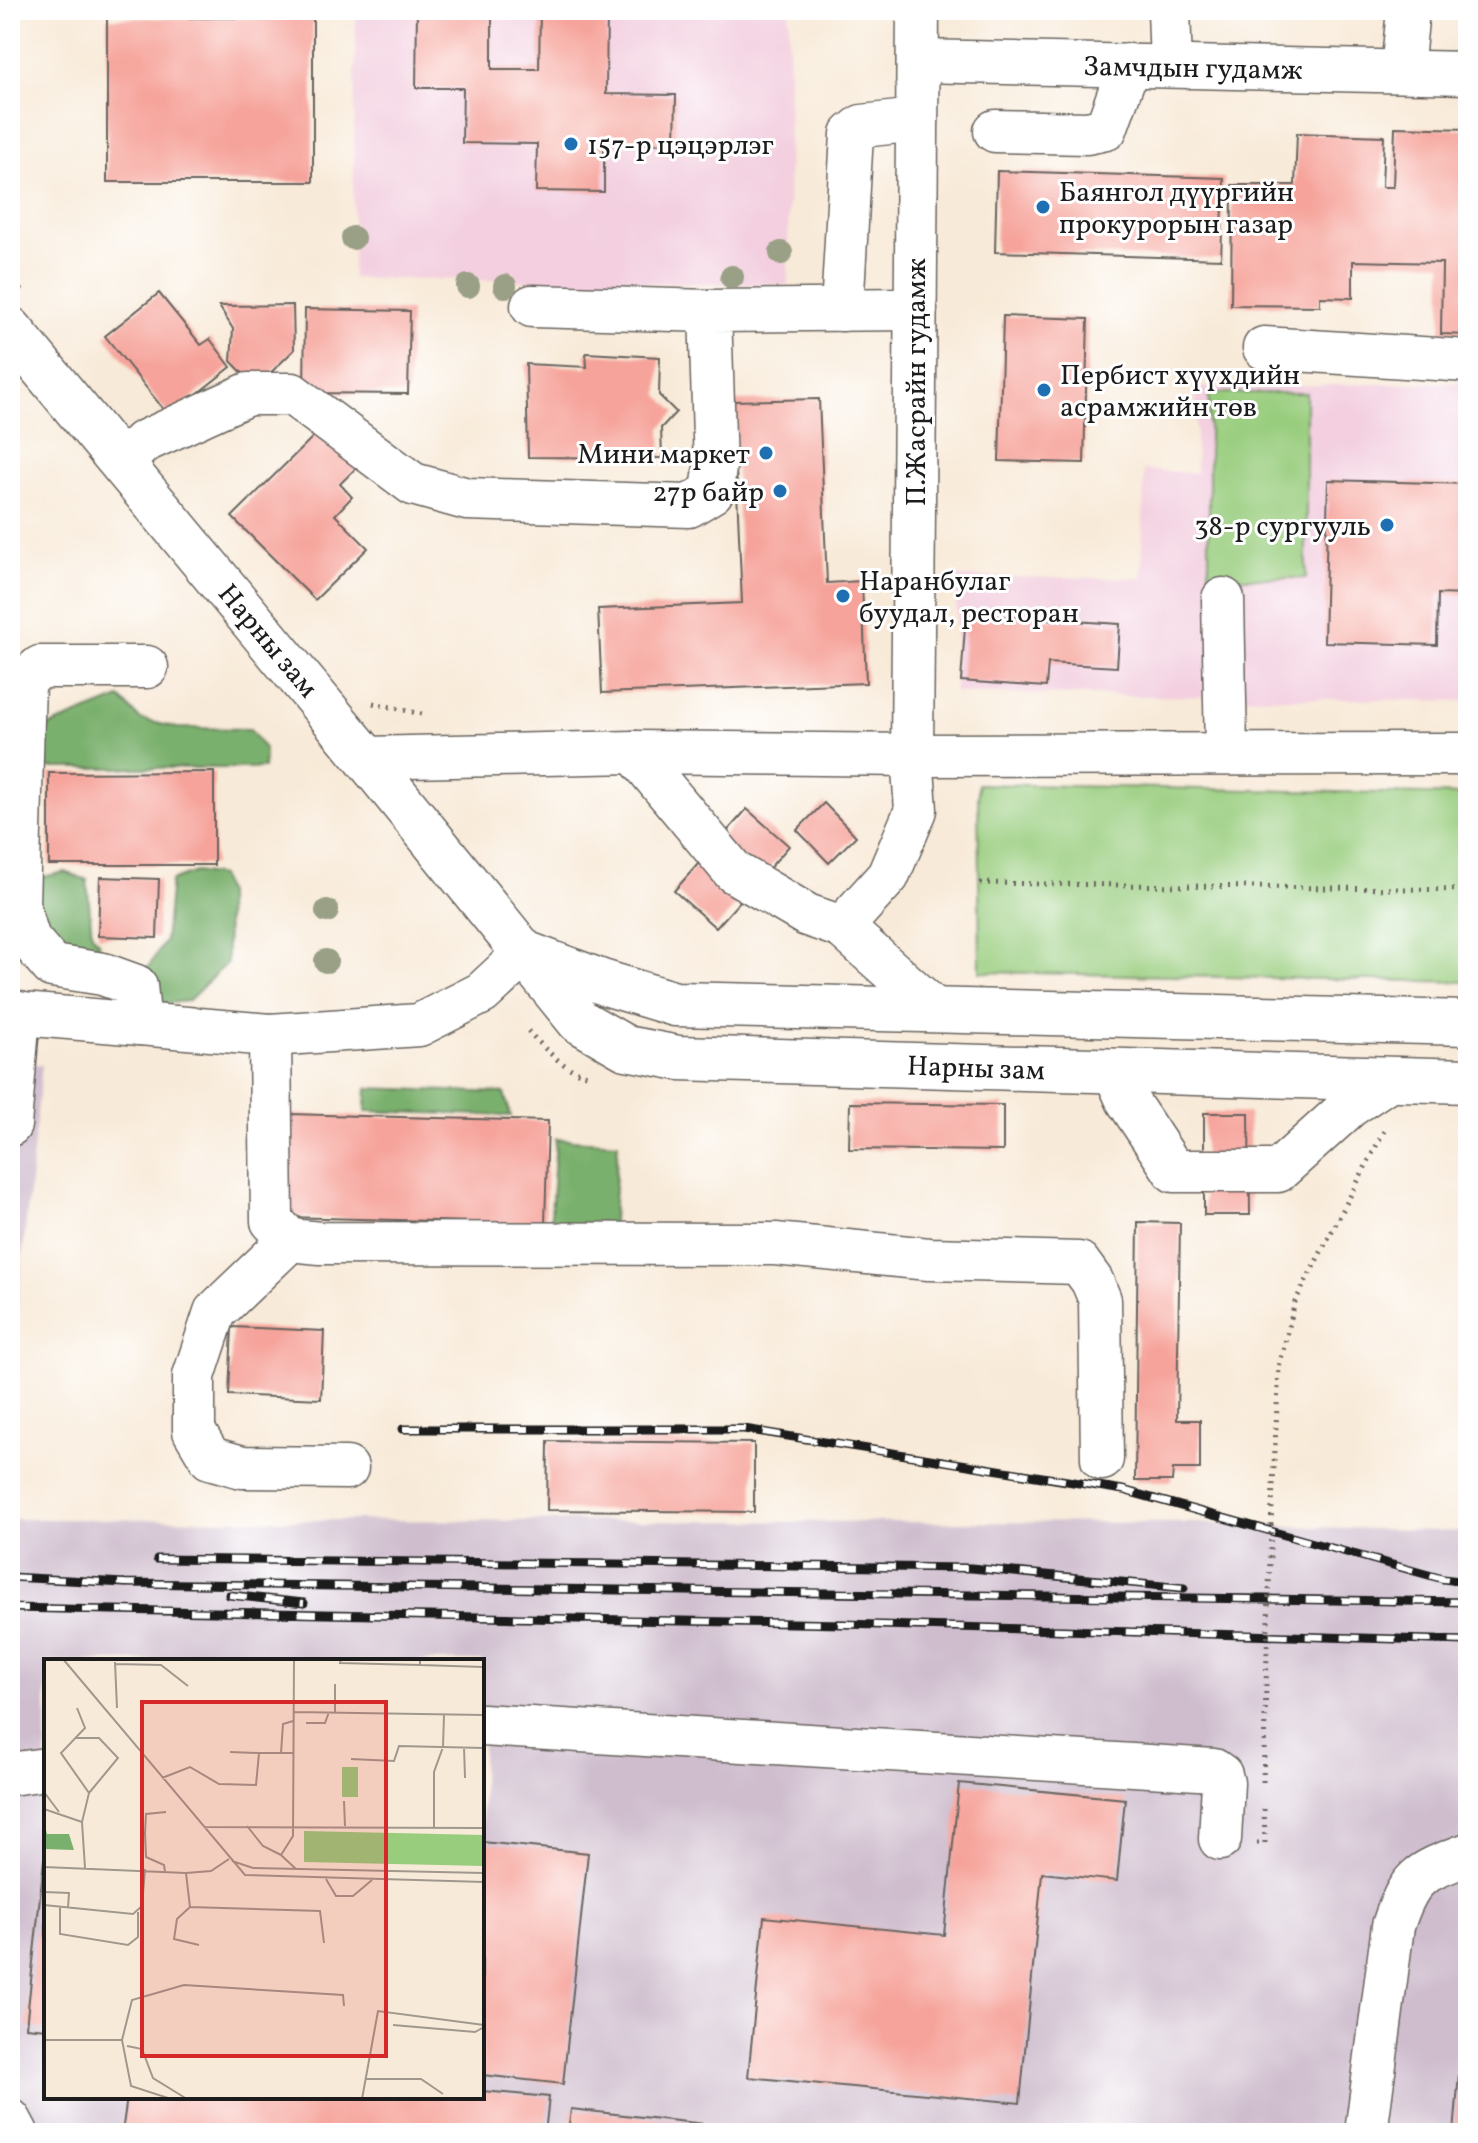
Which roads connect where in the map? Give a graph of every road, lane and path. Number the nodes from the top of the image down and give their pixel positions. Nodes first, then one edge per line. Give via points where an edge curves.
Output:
1 (918, 10) edge
2 (1169, 10) edge
3 (1408, 10) edge
4 (918, 61) junction
5 (1129, 65) junction
6 (1171, 66) junction
7 (1402, 71) junction
8 (1468, 73) edge
9 (917, 120) junction
10 (995, 131) dead end
11 (10, 277) edge
12 (532, 306) dead end
13 (916, 309) junction
14 (842, 310) junction
15 (710, 311) junction
16 (20, 315) edge
17 (1264, 348) dead end
18 (1468, 361) edge
19 (122, 463) junction
20 (1223, 599) dead end
21 (147, 667) dead end
22 (367, 702) dead end
23 (440, 715) dead end
24 (634, 752) junction
25 (1226, 752) junction
26 (1468, 754) edge
27 (912, 755) junction
28 (366, 758) junction
29 (980, 883) dead end
30 (1468, 890) edge
31 (842, 927) junction
32 (525, 953) junction
33 (934, 1009) junction
34 (15, 1013) edge
35 (1468, 1023) edge
36 (140, 1024) junction
37 (270, 1035) junction
38 (1115, 1073) junction
39 (1468, 1081) edge
40 (1390, 1099) junction
41 (10, 1125) edge
42 (290, 1240) junction
43 (1102, 1459) dead end
44 (347, 1468) dead end
45 (484, 1725) edge
46 (44, 1769) edge
47 (10, 1774) edge
48 (1263, 1782) dead end
49 (1220, 1839) dead end
50 (1468, 1854) edge
51 (10, 2120) edge
52 (17, 2133) edge
53 (1366, 2133) edge

1 - 4 street, П.Жасрайн гудамж
2 - 6 street
3 - 7 street
4 - 5 street, Замчдын гудамж
4 - 9 street, П.Жасрайн гудамж
5 - 6 street, Замчдын гудамж
5 - 10 street via 1106,129
6 - 7 street, Замчдын гудамж
7 - 8 street, Замчдын гудамж
9 - 13 street, П.Жасрайн гудамж
9 - 14 street via 862,126 852,134
11 - 16 path
12 - 15 street
13 - 14 street
13 - 27 street, П.Жасрайн гудамж
14 - 15 street
15 - 19 street via 715,468 712,492 689,506 467,499 413,484 292,394 248,394 143,442
16 - 19 main road, Нарны зам
17 - 18 street
19 - 28 main road, Нарны зам
20 - 25 street
21 - 36 street via 40,667 24,681 19,795 18,905 29,939 52,966 103,974 136,986
22 - 23 path
24 - 27 street
24 - 28 street
24 - 31 street via 734,872 807,915
25 - 26 street
25 - 27 street
27 - 31 street, П.Жасрайн гудамж via 916,810 888,876
28 - 32 main road, Нарны зам
29 - 30 path
31 - 33 street
32 - 33 main road, Нарны зам via 675,1004
32 - 37 street via 482,993 419,1025
32 - 38 main road, Нарны зам via 579,1021 626,1048 679,1058
33 - 35 main road, Нарны зам
34 - 36 street
34 - 41 street
36 - 37 street
37 - 42 street via 272,1221
38 - 40 main road, Нарны зам
38 - 40 street via 1174,1171 1278,1171 1350,1106
39 - 40 main road, Нарны зам
40 - 48 path, bridge via 1295,1302 1279,1367
42 - 43 street via 775,1244 929,1259 1079,1263 1100,1300
42 - 44 street via 215,1312 194,1376 194,1431 210,1458 242,1467
45 - 49 street via 1214,1770 1223,1783
46 - 47 street
50 - 53 street via 1425,1871 1403,1895 1393,1926
51 - 52 street

